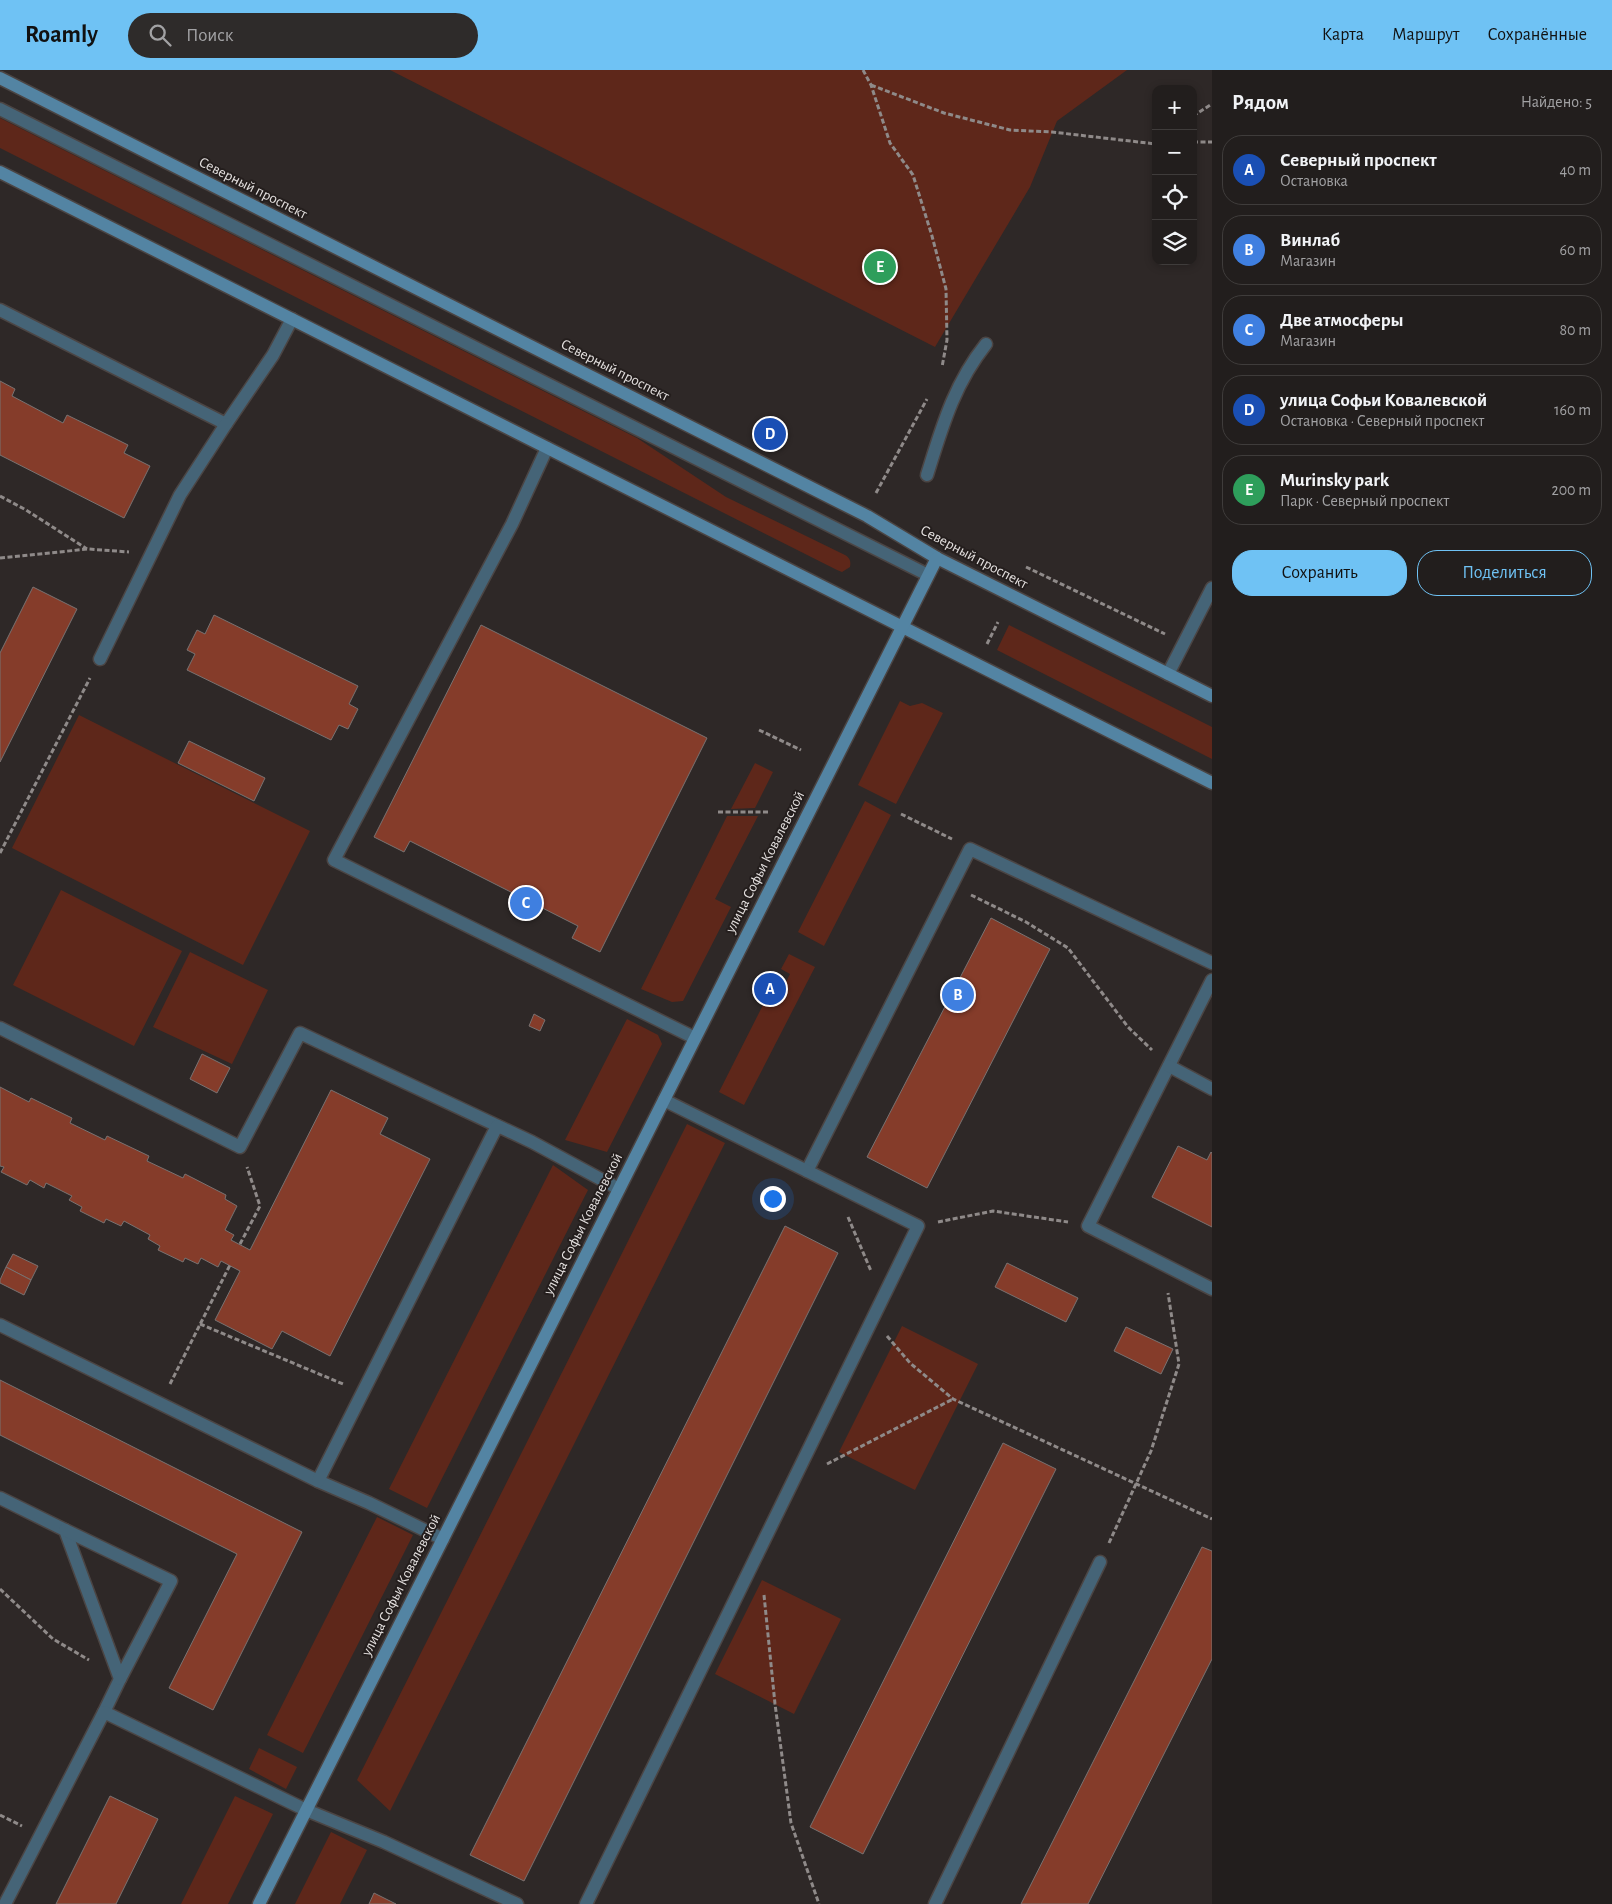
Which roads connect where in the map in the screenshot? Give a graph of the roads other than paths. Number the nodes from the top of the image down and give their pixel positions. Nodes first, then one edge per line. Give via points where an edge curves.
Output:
1 (0, 78) edge
2 (0, 109) edge
3 (0, 172) edge
4 (0, 310) edge
5 (292, 320) junction
6 (986, 344) dead end
7 (226, 424) junction
8 (547, 448) junction
9 (927, 475) dead end
10 (936, 558) junction
11 (928, 575) junction
12 (1212, 588) edge
13 (902, 627) junction
14 (100, 658) road end
15 (1168, 674) junction
16 (1212, 696) edge
17 (1212, 783) edge
18 (1212, 963) edge
19 (1212, 980) edge
20 (0, 1028) edge
21 (695, 1038) junction
22 (1168, 1066) junction
23 (1212, 1089) edge
24 (664, 1100) junction
25 (497, 1126) junction
26 (807, 1170) junction
27 (619, 1189) junction
28 (1212, 1289) edge
29 (0, 1325) edge
30 (318, 1482) junction
31 (0, 1498) edge
32 (65, 1530) junction
33 (443, 1539) junction
34 (1100, 1562) road end
35 (120, 1679) junction
36 (104, 1712) junction
37 (306, 1810) junction
38 (500, 1901) edge
39 (5, 1904) edge
40 (259, 1904) edge
41 (516, 1904) edge
42 (586, 1904) edge
43 (935, 1904) edge

1 - 10 main road, Северный проспект via 867,516
2 - 11 street
3 - 5 main road
4 - 7 street
5 - 7 street via 273,355
5 - 8 main road
6 - 9 street via 970,364 949,406
7 - 14 street via 180,495
8 - 13 main road
8 - 21 street via 512,524 334,860
10 - 11 main road, улица Софьи Ковалевской
10 - 15 main road, Северный проспект
11 - 13 main road, улица Софьи Ковалевской
12 - 15 street
13 - 17 main road
13 - 21 main road, улица Софьи Ковалевской
15 - 16 main road, Северный проспект
18 - 26 street via 970,849
19 - 22 street
20 - 25 street via 240,1147 300,1033
21 - 24 main road, улица Софьи Ковалевской
22 - 23 street
22 - 28 street via 1088,1226
24 - 26 street
24 - 27 main road, улица Софьи Ковалевской
25 - 27 street
25 - 30 street
26 - 42 street via 918,1226
27 - 33 main road, улица Софьи Ковалевской
29 - 30 street
30 - 33 street
31 - 32 street
32 - 35 street
32 - 35 street via 170,1582
33 - 37 main road, улица Софьи Ковалевской
34 - 43 street
35 - 36 street
36 - 37 street
36 - 39 street
37 - 38 street via 384,1842
37 - 40 main road, улица Софьи Ковалевской
38 - 41 street

